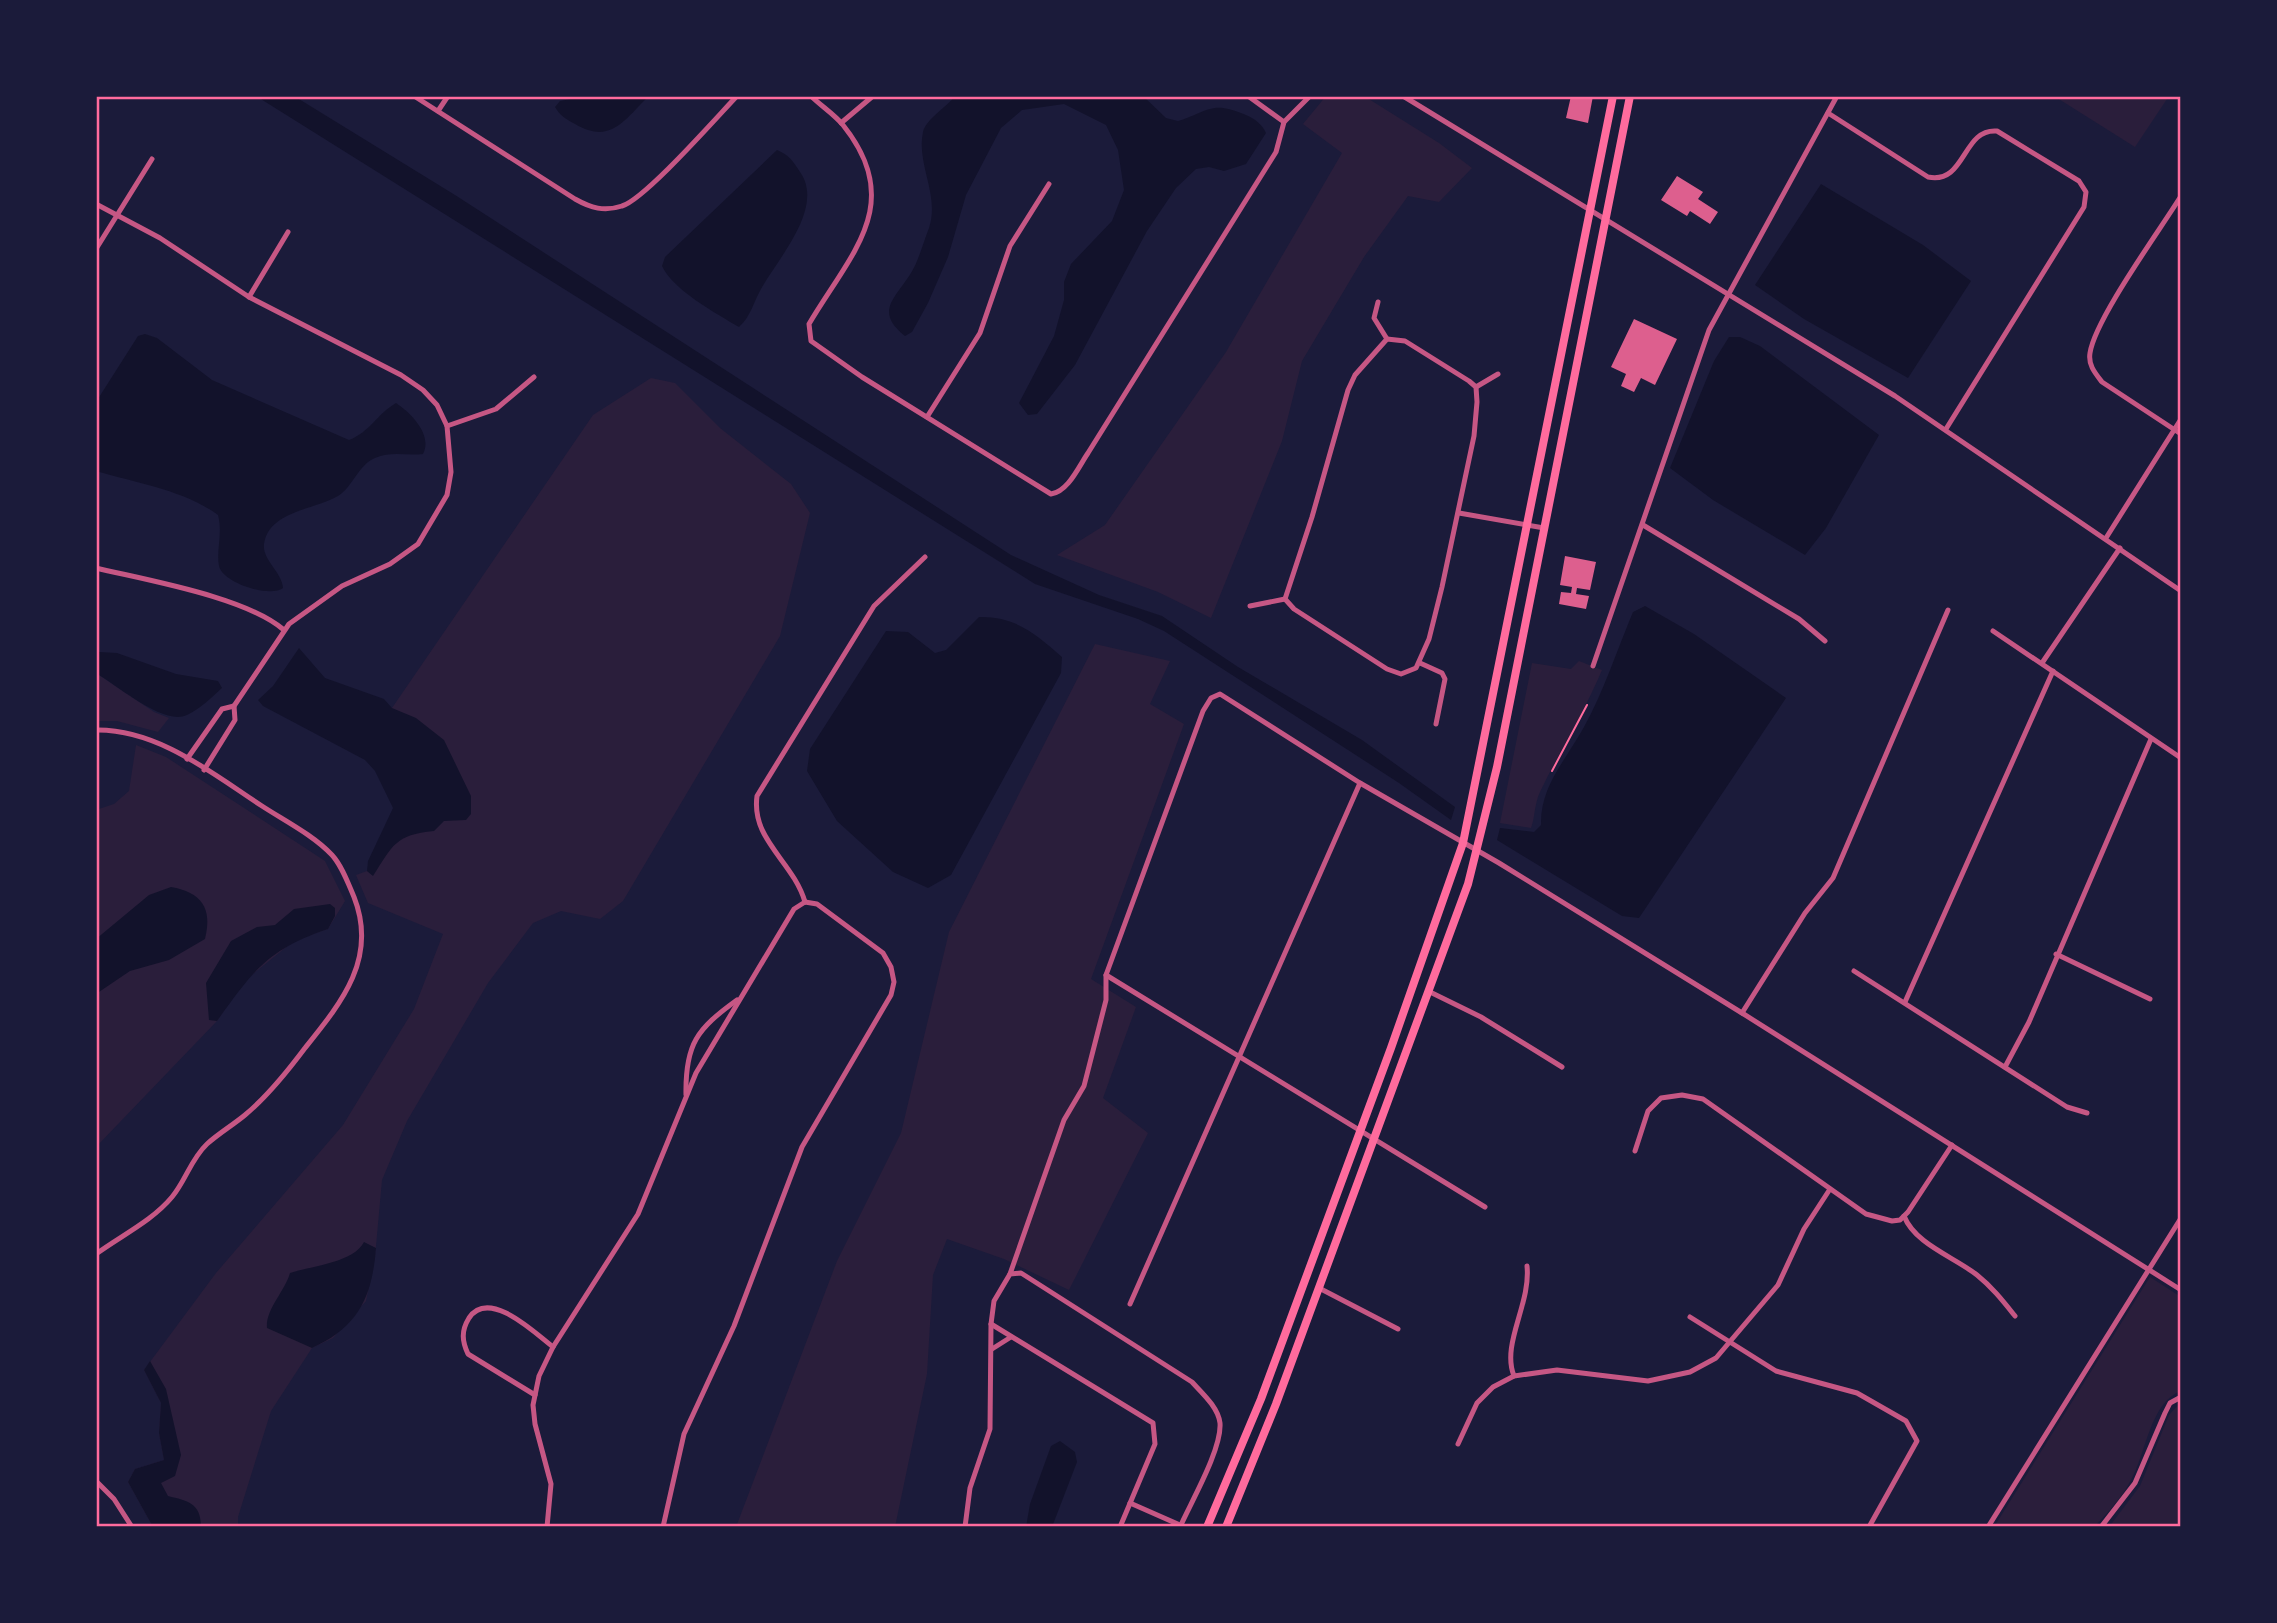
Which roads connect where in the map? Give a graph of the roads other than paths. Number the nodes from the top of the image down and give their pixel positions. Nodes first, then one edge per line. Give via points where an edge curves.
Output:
1 (414, 96) edge
2 (448, 96) edge
3 (737, 96) edge
4 (811, 96) edge
5 (873, 96) edge
6 (1248, 96) edge
7 (1310, 96) edge
8 (1403, 96) edge
9 (1613, 96) edge
10 (1630, 96) edge
11 (1837, 96) edge
12 (438, 111) junction
13 (1828, 113) junction
14 (1284, 122) junction
15 (841, 123) junction
16 (152, 159) dead end
17 (1049, 184) dead end
18 (2181, 197) edge
19 (96, 204) edge
20 (1590, 212) junction
21 (117, 216) junction
22 (1606, 221) junction
23 (288, 232) dead end
24 (96, 249) edge
25 (1726, 294) junction
26 (249, 297) junction
27 (1378, 302) dead end
28 (1387, 339) junction
29 (1498, 374) dead end
30 (534, 377) dead end
31 (1476, 387) junction
32 (927, 417) junction
33 (2181, 419) edge
34 (447, 426) junction
35 (1946, 429) junction
36 (2174, 430) junction
37 (2181, 434) edge
38 (1459, 513) junction
39 (1528, 525) junction
40 (1643, 525) junction
41 (1544, 528) junction
42 (2106, 538) junction
43 (2120, 548) junction
44 (925, 557) dead end
45 (96, 568) edge
46 (2181, 591) edge
47 (1285, 599) junction
48 (1250, 606) dead end
49 (1948, 610) dead end
50 (284, 630) junction
51 (1993, 631) dead end
52 (1825, 641) dead end
53 (1420, 663) junction
54 (2042, 663) junction
55 (1593, 666) dead end
56 (2053, 671) junction
57 (234, 706) junction
58 (1436, 724) dead end
59 (96, 730) edge
60 (2151, 739) junction
61 (2181, 758) edge
62 (187, 760) junction
63 (204, 770) junction
64 (1360, 783) junction
65 (1463, 843) junction
66 (1477, 851) junction
67 (805, 902) junction
68 (2056, 954) junction
69 (1854, 971) dead end
70 (1105, 975) junction
71 (1430, 992) junction
72 (740, 998) junction
73 (2150, 999) dead end
74 (1905, 1002) junction
75 (1742, 1013) junction
76 (1239, 1056) junction
77 (1562, 1067) dead end
78 (2005, 1067) junction
79 (686, 1098) junction
80 (2087, 1113) dead end
81 (1360, 1130) junction
82 (1375, 1139) junction
83 (1952, 1145) junction
84 (1635, 1151) dead end
85 (1830, 1189) junction
86 (1485, 1206) dead end
87 (1904, 1216) junction
88 (2181, 1218) edge
89 (96, 1254) edge
90 (1527, 1266) dead end
91 (2148, 1270) junction
92 (1010, 1273) junction
93 (1320, 1288) junction
94 (2181, 1290) edge
95 (1130, 1304) dead end
96 (2015, 1315) dead end
97 (1690, 1317) dead end
98 (991, 1324) junction
99 (1398, 1329) dead end
100 (1011, 1337) junction
101 (1731, 1341) junction
102 (553, 1347) junction
103 (992, 1349) junction
104 (1514, 1376) junction
105 (535, 1395) junction
106 (2181, 1397) edge
107 (1458, 1444) dead end
108 (96, 1481) edge
109 (1130, 1503) junction
110 (1180, 1526) edge
111 (132, 1527) edge
112 (547, 1527) edge
113 (663, 1527) edge
114 (965, 1527) edge
115 (1120, 1527) edge
116 (1206, 1527) edge
117 (1226, 1527) edge
118 (1869, 1527) edge
119 (1988, 1527) edge
120 (2101, 1527) edge

1 - 12 street
2 - 12 street
3 - 12 street via 635,200 604,210 575,199
4 - 15 street
5 - 15 street
6 - 14 street
7 - 14 street
8 - 20 street
9 - 20 main road
10 - 22 main road
11 - 13 street
13 - 25 street
13 - 35 street via 1936,178 1955,169 1982,132 1997,131 2079,181 2086,192 2084,207
14 - 32 street via 1276,152 1259,180 1088,453 1058,493 1040,490
15 - 32 street via 862,153 874,197 865,229 808,332 815,347
16 - 21 street
17 - 32 street via 1010,246 980,332
18 - 36 street via 2105,318 2089,354 2093,371 2102,382
19 - 21 street
20 - 22 street
20 - 39 main road
21 - 24 street
21 - 26 street via 160,238
22 - 25 street
22 - 41 main road
23 - 26 street
25 - 35 street
25 - 40 street via 1696,361
26 - 34 street via 401,375 424,390
27 - 28 street via 1374,318
28 - 31 street via 1405,341
28 - 47 street via 1355,375 1348,390
29 - 31 street
30 - 34 street via 496,409
31 - 38 street via 1474,436
33 - 36 street
34 - 50 street via 451,472 447,495 418,544 390,564 331,593
35 - 42 street
36 - 37 street
36 - 42 street
38 - 39 street
38 - 53 street via 1430,639
39 - 41 street
39 - 65 main road
40 - 52 street via 1799,619
40 - 55 street
41 - 66 main road
42 - 43 street
43 - 46 street
43 - 54 street
44 - 67 street via 874,606 757,796 755,814 761,830 800,885
45 - 50 street via 218,599
47 - 48 street
47 - 53 street via 1387,669 1401,674
49 - 75 street via 1833,878 1805,913
50 - 57 street
51 - 54 street
53 - 58 street via 1445,679
54 - 56 street
56 - 60 street
56 - 74 street
57 - 62 street via 222,709
57 - 63 street via 235,720
59 - 62 street via 141,737
60 - 61 street
60 - 68 street
62 - 63 street
63 - 89 street via 332,855 352,893 361,923 362,949 355,978 279,1082 200,1151 173,1196 149,1219
64 - 65 street
64 - 70 street via 1220,694 1213,697 1195,731
64 - 76 street
65 - 66 street
65 - 81 main road
66 - 71 main road
66 - 75 street
67 - 72 street via 794,909
67 - 113 street via 817,904 883,953 894,982 891,995 802,1147 734,1326 684,1434
68 - 73 street
68 - 78 street
69 - 74 street
70 - 76 street
70 - 92 street via 1106,1000 1084,1086 1064,1120
71 - 77 street
71 - 82 main road
72 - 79 street
72 - 79 street via 709,1021 693,1041
74 - 78 street
75 - 83 street
76 - 81 street
76 - 95 street
78 - 80 street via 2067,1107
79 - 102 street via 638,1214
81 - 82 street
81 - 116 main road via 1261,1399
82 - 86 street
82 - 93 main road
83 - 87 street
83 - 91 street
84 - 85 street via 1648,1111 1661,1098 1694,1096
85 - 87 street via 1866,1214 1892,1221
85 - 101 street via 1804,1229 1778,1285
87 - 96 street via 1919,1236 1995,1291
88 - 91 street
90 - 104 street via 1527,1295 1510,1354
91 - 94 street
91 - 119 street
92 - 98 street via 995,1301
92 - 110 street via 1021,1273 1192,1382 1212,1404 1220,1421 1219,1438
93 - 99 street
93 - 117 main road
97 - 101 street
98 - 100 street
98 - 103 street
100 - 103 street
100 - 109 street via 1153,1423 1155,1444
101 - 104 street via 1716,1359 1673,1378 1648,1381 1557,1370
101 - 118 street via 1776,1371 1857,1393 1906,1421 1917,1441
102 - 105 street
102 - 105 street via 504,1311 485,1308 472,1313 464,1326 468,1354
103 - 114 street via 990,1429 970,1488
104 - 107 street via 1484,1395
105 - 112 street via 535,1424 551,1484
106 - 120 street via 2170,1403 2135,1483
108 - 111 street
109 - 110 street
109 - 115 street

